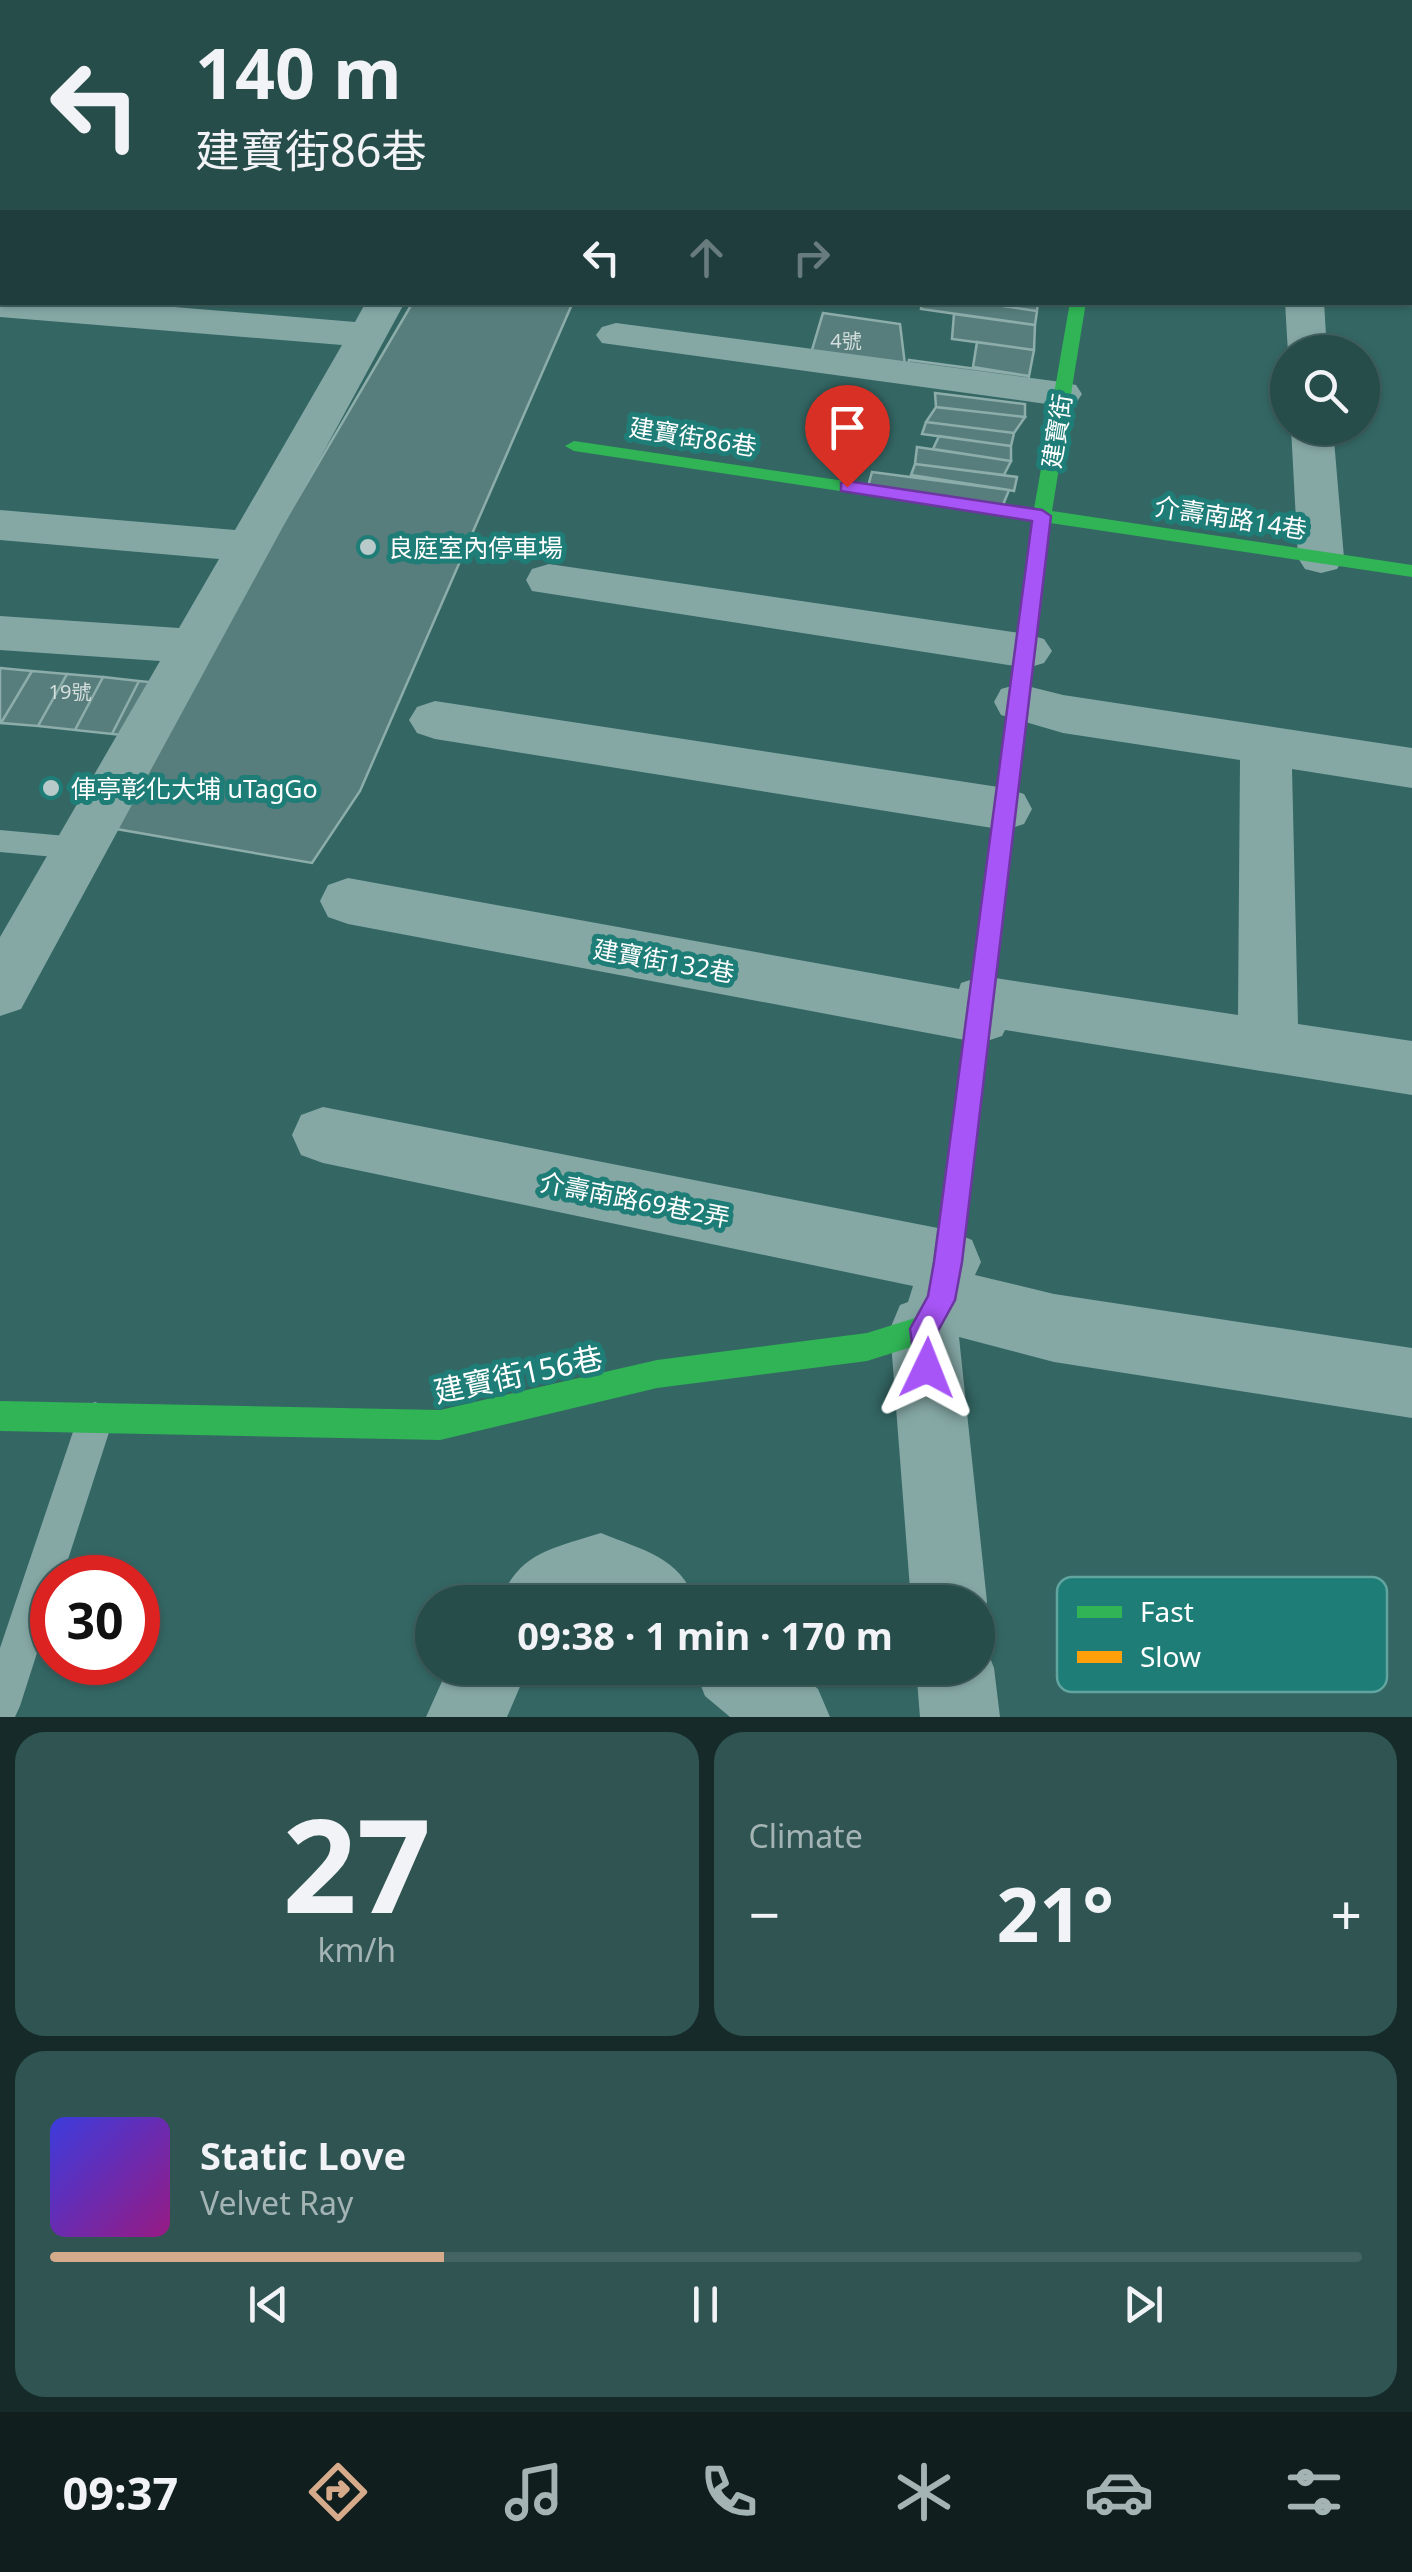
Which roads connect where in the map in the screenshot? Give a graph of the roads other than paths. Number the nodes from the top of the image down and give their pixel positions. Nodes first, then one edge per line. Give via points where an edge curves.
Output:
1 (25, 305) edge
2 (1077, 305) edge
3 (1304, 305) edge
4 (377, 319) edge
5 (616, 335) dead end
6 (1307, 335) edge
7 (1061, 394) junction
8 (1313, 445) edge
9 (574, 446) dead end
10 (1042, 516) junction
11 (0, 525) edge
12 (248, 546) junction
13 (1321, 558) junction
14 (1412, 571) edge
15 (549, 580) dead end
16 (0, 634) edge
17 (196, 646) junction
18 (1027, 651) junction
19 (1019, 702) junction
20 (434, 720) dead end
21 (1266, 746) junction
22 (1412, 768) edge
23 (1005, 810) junction
24 (0, 841) edge
25 (77, 848) junction
26 (348, 902) dead end
27 (0, 991) edge
28 (982, 1009) junction
29 (1268, 1046) junction
30 (1412, 1068) edge
31 (322, 1136) dead end
32 (938, 1297) junction
33 (1412, 1383) edge
34 (0, 1416) edge
35 (95, 1420) junction
36 (560, 1585) edge
37 (634, 1585) edge
38 (948, 1585) edge
39 (482, 1685) edge
40 (753, 1685) edge
41 (957, 1685) edge
42 (0, 1706) edge
43 (466, 1717) edge
44 (790, 1717) edge
45 (960, 1717) edge

1 - 4 street
2 - 7 street, 建寶街
3 - 6 street
4 - 12 street
5 - 7 street
7 - 10 street, 建寶街
8 - 13 street
9 - 10 street, 建寶街86巷
10 - 13 street, 介壽南路14巷
10 - 18 street, 建寶街
11 - 12 street
12 - 17 street
13 - 14 street, 介壽南路14巷
15 - 18 street
16 - 17 street
17 - 25 street
18 - 19 street, 建寶街
19 - 21 street
19 - 23 street, 建寶街
20 - 23 street
21 - 22 street
21 - 29 street
23 - 28 street, 建寶街
24 - 25 lane
25 - 27 street
26 - 28 street, 建寶街132巷
28 - 29 street, 建寶街132巷
28 - 32 street, 建寶街
29 - 30 street, 建寶街132巷
31 - 32 street, 介壽南路69巷2弄
32 - 33 street, 介壽南路69巷2弄 via 1054,1328
32 - 35 street, 建寶街156巷 via 866,1347 657,1374 440,1425
32 - 38 street
34 - 35 street, 建寶街156巷
35 - 42 lane
36 - 37 street via 601,1572
39 - 43 street
40 - 44 street
41 - 45 street

